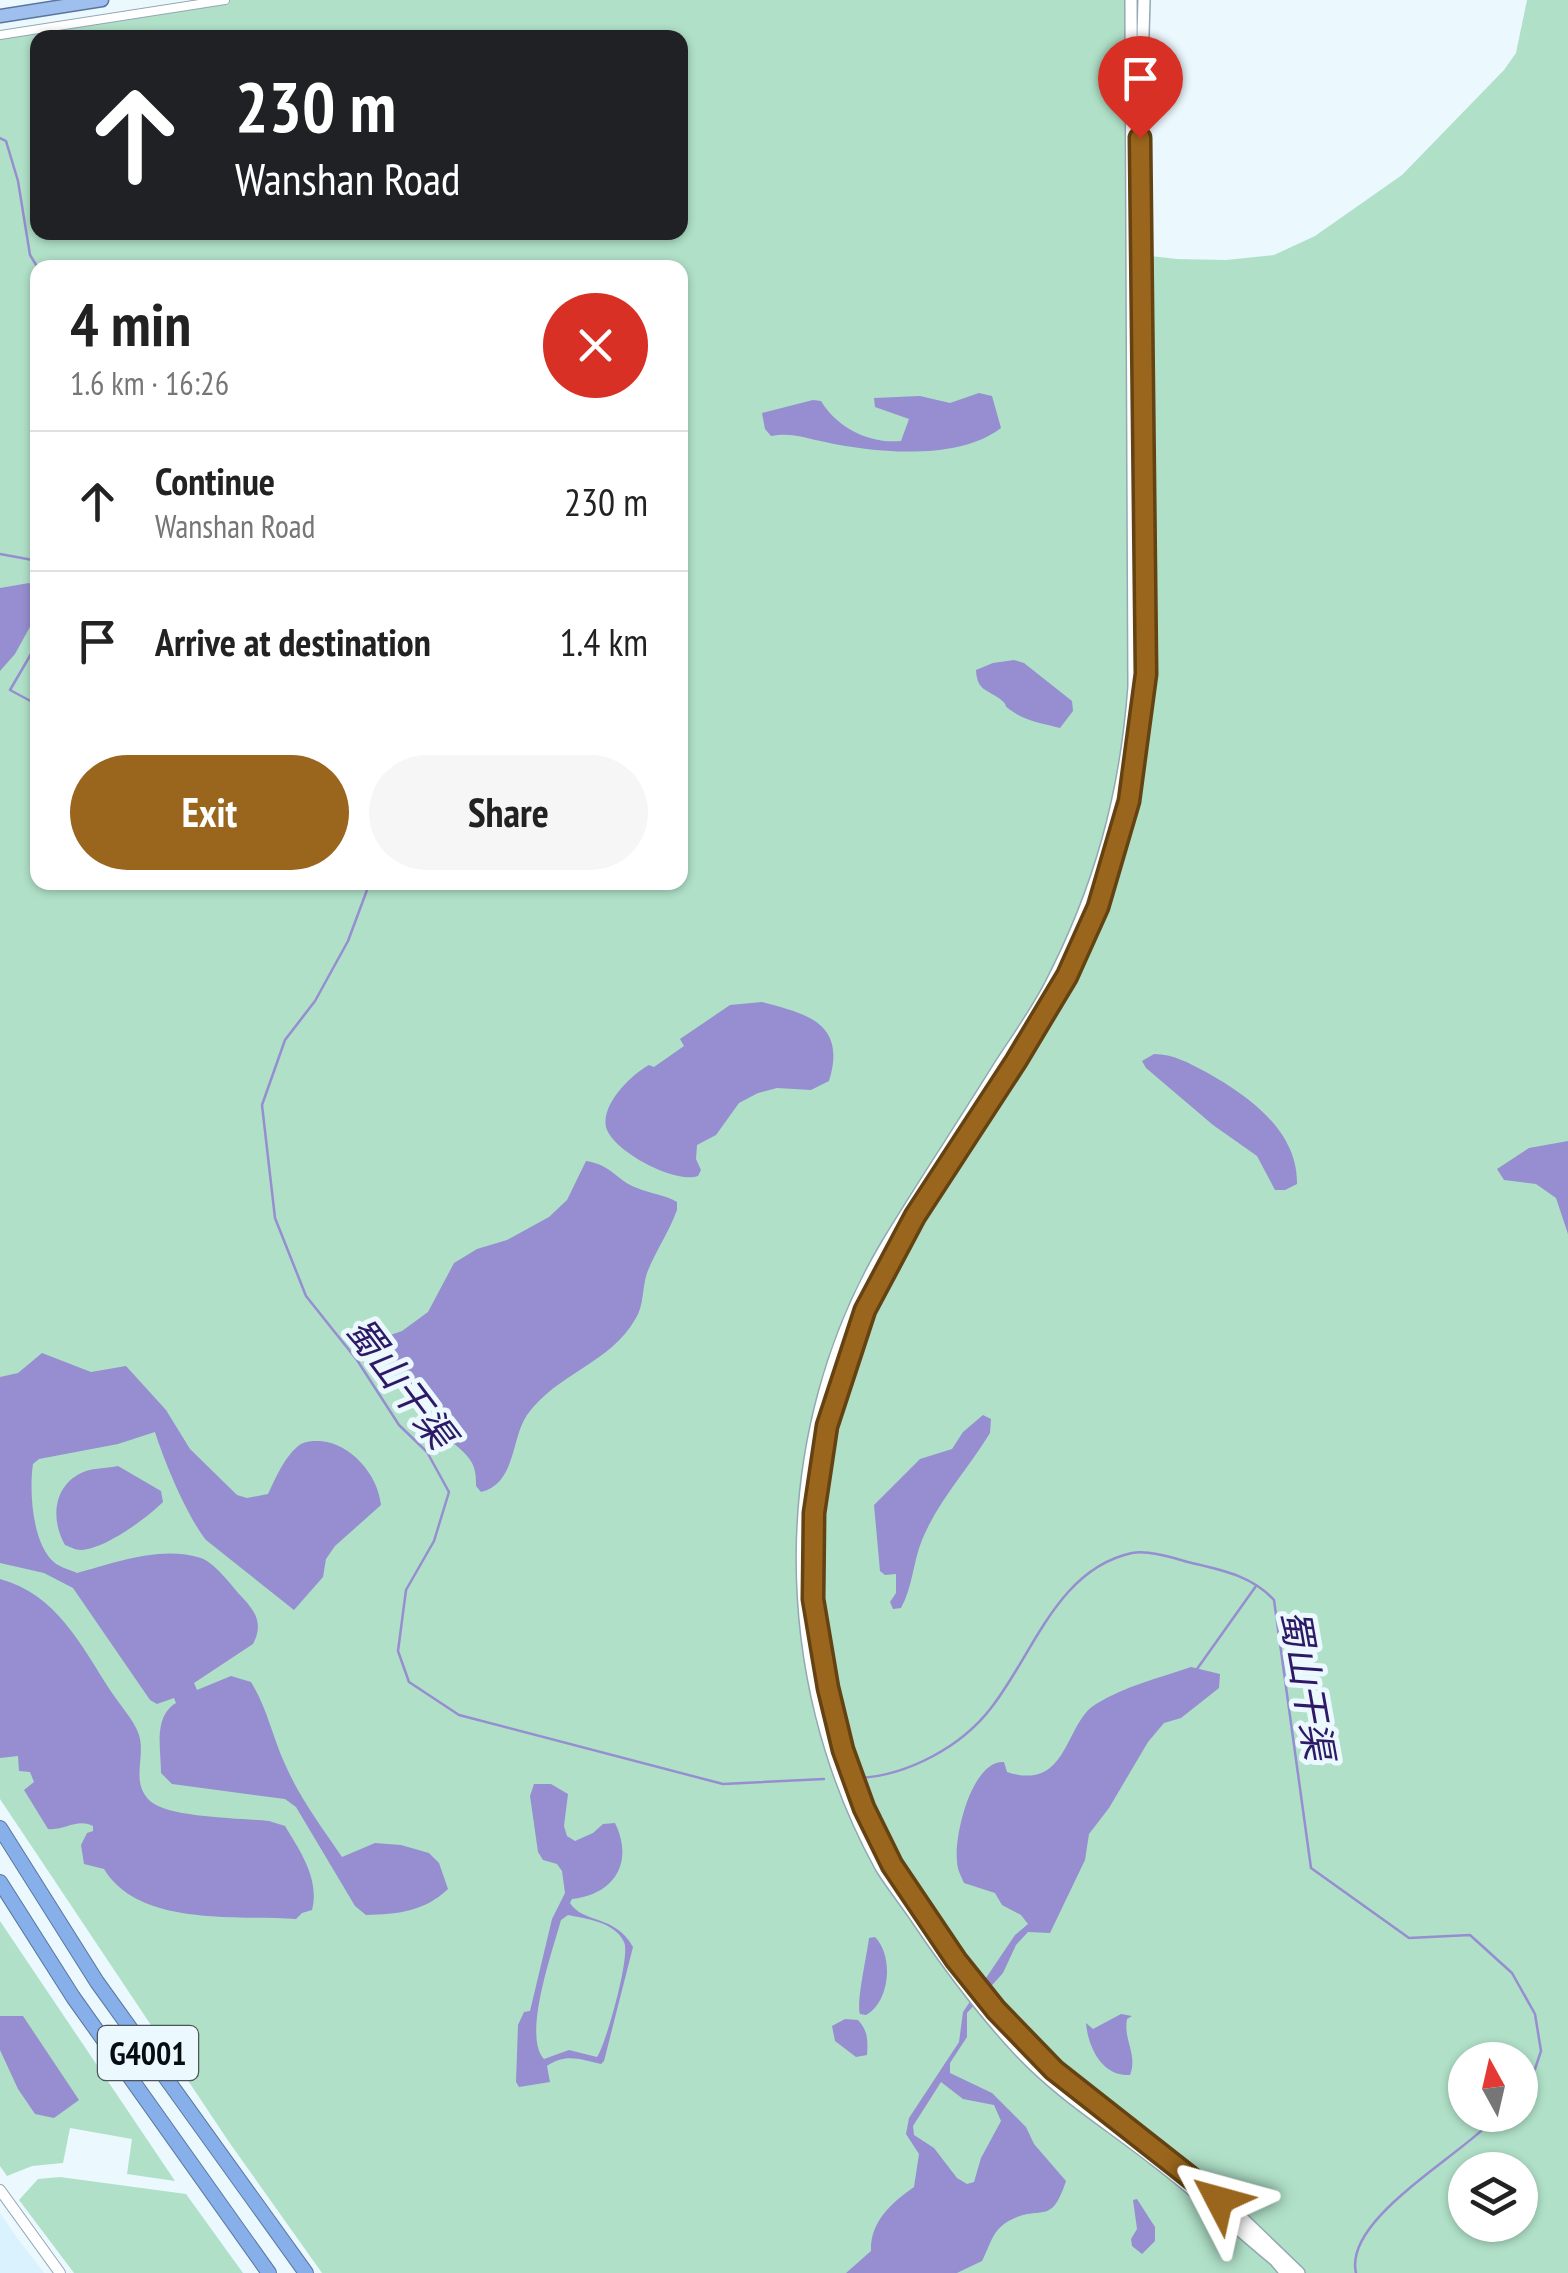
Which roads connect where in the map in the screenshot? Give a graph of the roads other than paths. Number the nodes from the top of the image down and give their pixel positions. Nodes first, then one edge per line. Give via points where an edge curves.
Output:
1 (102, 0) edge
2 (225, 0) edge
3 (1131, 0) edge
4 (1144, 0) edge
5 (0, 16) edge
6 (30, 30) edge
7 (32, 30) edge
8 (0, 35) edge
9 (0, 1828) edge
10 (0, 1882) edge
11 (968, 1984) junction
12 (992, 2012) junction
13 (0, 2190) edge
14 (60, 2273) edge
15 (269, 2273) edge
16 (306, 2273) edge
17 (1286, 2273) edge
18 (1299, 2273) edge

1 - 5 highway
2 - 7 street
3 - 11 main road via 1129,752 1097,881 1048,990 862,1290 816,1425 804,1505 801,1586 822,1719 882,1868
4 - 11 main road via 1139,172 1146,674 1129,801 1098,907 1067,976 915,1216 865,1310 827,1426 814,1513 813,1599 843,1750 892,1865
6 - 8 street
9 - 16 highway, G4001 via 97,1982
10 - 15 highway, G4001 via 73,1998
11 - 12 main road
12 - 17 main road via 1022,2053 1080,2107 1154,2159
12 - 18 main road
13 - 14 street

